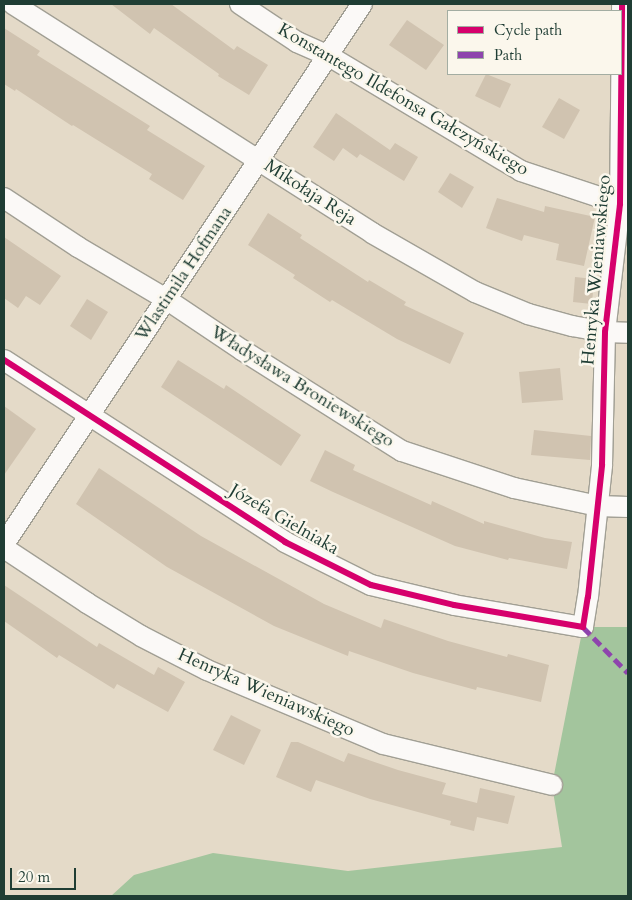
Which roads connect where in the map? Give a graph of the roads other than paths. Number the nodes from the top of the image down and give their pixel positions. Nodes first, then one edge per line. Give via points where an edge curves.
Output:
1 (13, 4) edge
2 (240, 4) edge
3 (362, 4) edge
4 (622, 4) edge
5 (329, 56) junction
6 (260, 161) junction
7 (4, 198) edge
8 (624, 204) edge
9 (166, 299) junction
10 (605, 332) junction
11 (628, 333) edge
12 (4, 360) edge
13 (91, 415) junction
14 (598, 506) junction
15 (628, 507) edge
16 (4, 544) edge
17 (4, 548) edge
18 (582, 627) joint
19 (552, 785) dead end

1 - 6 street, Mikołaja Reja
2 - 5 street, Konstantego Ildefonsa Gałczyńskiego via 297,42
3 - 5 street, Wlastimila Hofmana
4 - 8 street, Henryka Wieniawskiego
5 - 6 street, Wlastimila Hofmana
5 - 8 street, Konstantego Ildefonsa Gałczyńskiego via 521,171
6 - 9 street, Wlastimila Hofmana
6 - 10 street, Mikołaja Reja via 372,233 475,292 528,314
7 - 9 street, Władysława Broniewskiego
8 - 10 street, Henryka Wieniawskiego
9 - 13 street, Wlastimila Hofmana
9 - 14 street, Władysława Broniewskiego via 402,450 514,488
10 - 11 street, Mikołaja Reja
10 - 14 street, Henryka Wieniawskiego
12 - 13 street, Józefa Gielniaka
13 - 16 street, Wlastimila Hofmana
13 - 18 street, Józefa Gielniaka via 285,542 371,585 454,605
14 - 15 street, Władysława Broniewskiego
14 - 18 street, Henryka Wieniawskiego
17 - 19 street, Henryka Wieniawskiego via 141,636 207,670 383,744

